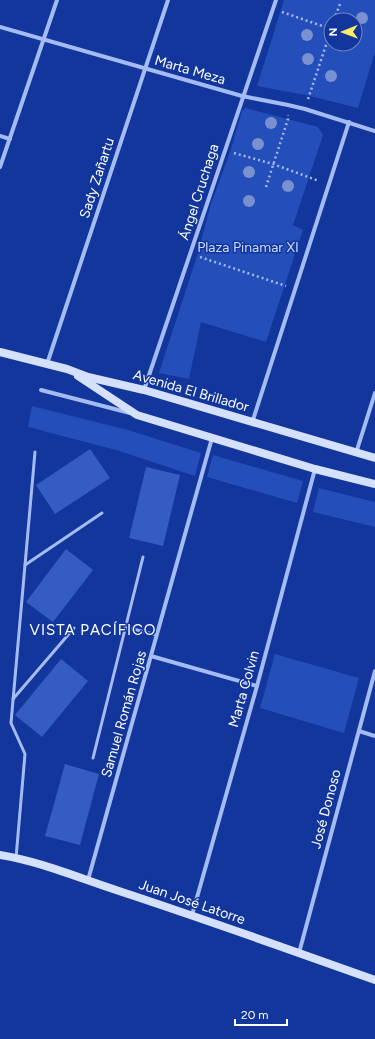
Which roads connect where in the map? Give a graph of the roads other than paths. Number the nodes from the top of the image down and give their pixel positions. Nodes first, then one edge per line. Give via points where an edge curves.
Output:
1 (57, 0) edge
2 (168, 0) edge
3 (276, 0) edge
4 (0, 27) edge
5 (43, 39) junction
6 (145, 69) junction
7 (242, 96) junction
8 (350, 122) junction
9 (375, 131) edge
10 (0, 136) edge
11 (10, 139) junction
12 (0, 167) edge
13 (0, 352) edge
14 (47, 364) junction
15 (67, 369) junction
16 (41, 390) dead end
17 (144, 390) junction
18 (375, 393) edge
19 (137, 415) junction
20 (252, 422) junction
21 (212, 438) junction
22 (35, 452) dead end
23 (356, 453) junction
24 (375, 458) edge
25 (315, 469) junction
26 (375, 484) edge
27 (102, 513) dead end
28 (143, 557) dead end
29 (25, 565) junction
30 (125, 627) junction
31 (74, 628) dead end
32 (157, 635) junction
33 (152, 656) junction
34 (375, 671) edge
35 (257, 686) junction
36 (13, 699) junction
37 (359, 731) junction
38 (375, 736) edge
39 (93, 758) dead end
40 (0, 855) edge
41 (16, 858) junction
42 (88, 881) junction
43 (192, 915) junction
44 (299, 953) junction
45 (375, 980) edge

1 - 5 street
2 - 6 street, Sady Zañartu
3 - 7 street, Ángel Cruchaga
4 - 5 street, Marta Meza
5 - 6 street, Marta Meza
5 - 11 street
6 - 7 street, Marta Meza
6 - 14 street, Sady Zañartu
7 - 8 street, Marta Meza via 288,104
7 - 17 street, Ángel Cruchaga
8 - 9 street, Marta Meza
8 - 20 street
10 - 11 street
11 - 12 street
13 - 14 street, Avenida El Brillador
14 - 15 street, Avenida El Brillador
15 - 17 street, Avenida El Brillador via 88,377
15 - 19 street
16 - 19 street
17 - 20 street, Avenida El Brillador
18 - 23 street
19 - 21 street
20 - 23 street, Avenida El Brillador
21 - 25 street
21 - 32 street, Samuel Román Rojas
22 - 29 lane
23 - 24 street, Avenida El Brillador
25 - 26 street
25 - 35 street, Marta Colvin
27 - 29 lane
28 - 30 lane
29 - 36 lane
30 - 32 lane
30 - 39 lane
31 - 36 lane
32 - 33 street, Samuel Román Rojas
33 - 35 street
33 - 42 street, Samuel Román Rojas
34 - 37 street, José Donoso
35 - 43 street, Marta Colvin
36 - 41 lane via 11,723 25,754
37 - 38 street
37 - 44 street, José Donoso
40 - 41 street, Juan José Latorre
41 - 42 street, Juan José Latorre via 65,871
42 - 43 street, Juan José Latorre
43 - 44 street, Juan José Latorre
44 - 45 street, Juan José Latorre

